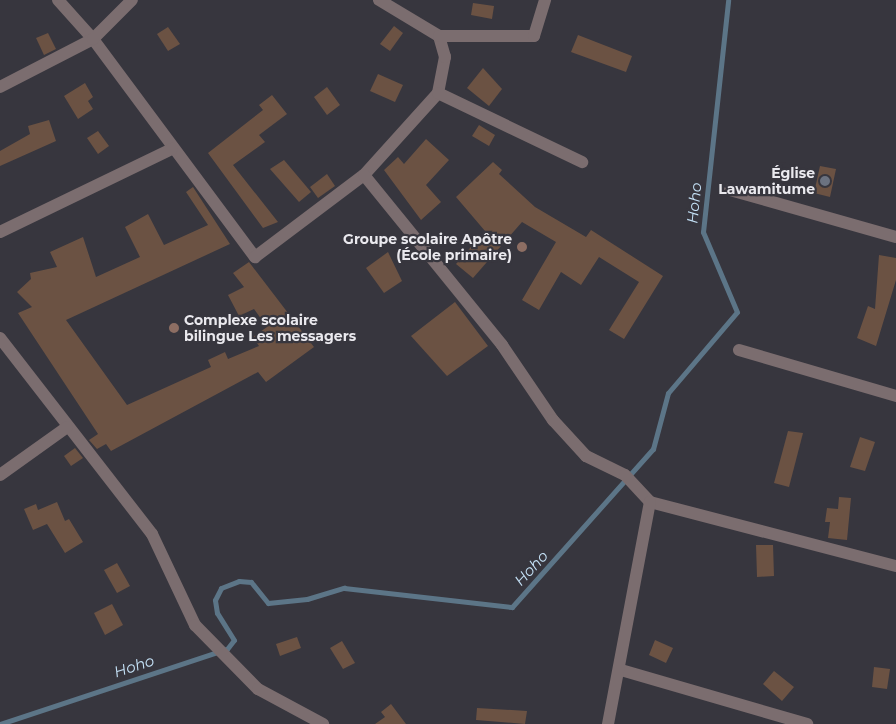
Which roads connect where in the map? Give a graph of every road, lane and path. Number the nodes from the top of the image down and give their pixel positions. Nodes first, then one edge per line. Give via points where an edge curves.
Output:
1 (58, 0) edge
2 (132, 0) edge
3 (379, 0) edge
4 (545, 0) edge
5 (439, 36) junction
6 (93, 40) junction
7 (0, 87) edge
8 (438, 93) junction
9 (172, 149) junction
10 (582, 162) dead end
11 (364, 175) junction
12 (730, 190) dead end
13 (0, 232) edge
14 (896, 236) edge
15 (0, 338) edge
16 (739, 350) dead end
17 (896, 396) edge
18 (67, 428) junction
19 (0, 475) edge
20 (650, 502) junction
21 (896, 566) edge
22 (621, 670) junction
23 (321, 723) edge
24 (608, 724) edge
25 (807, 724) edge

1 - 6 street
2 - 6 street
3 - 5 street
4 - 5 street via 534,36
5 - 8 street via 445,57
6 - 7 street
6 - 9 street
8 - 10 street
8 - 11 street
9 - 11 street via 254,257
9 - 13 street
11 - 20 street via 502,345 553,420 586,456 629,479
12 - 14 street
15 - 18 street
16 - 17 street
18 - 19 street
18 - 23 street via 152,534 195,625 258,689
20 - 21 street
20 - 22 street
22 - 24 street
22 - 25 street

